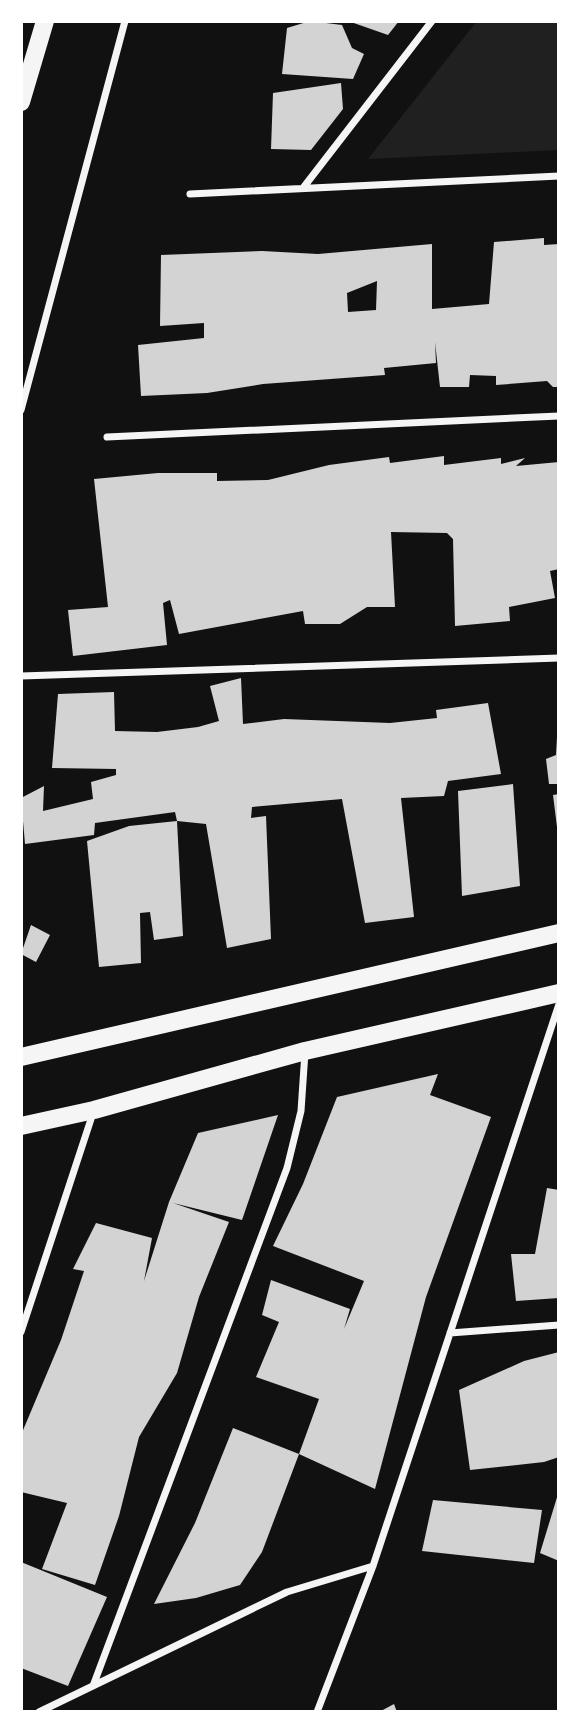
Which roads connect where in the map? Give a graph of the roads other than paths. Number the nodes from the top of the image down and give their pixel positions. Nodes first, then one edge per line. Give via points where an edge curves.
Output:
1 (45, 21) edge
2 (125, 21) edge
3 (432, 21) edge
4 (21, 102) edge
5 (559, 176) edge
6 (303, 188) junction
7 (190, 194) dead end
8 (21, 410) edge
9 (559, 416) edge
10 (107, 437) dead end
11 (559, 658) edge
12 (21, 676) edge
13 (559, 933) edge
14 (559, 993) edge
15 (559, 1004) edge
16 (305, 1051) junction
17 (21, 1057) edge
18 (94, 1110) junction
19 (21, 1126) edge
20 (559, 1325) edge
21 (21, 1332) edge
22 (450, 1333) junction
23 (373, 1566) junction
24 (93, 1686) junction
25 (39, 1712) edge
26 (317, 1712) edge

1 - 4 main road
2 - 8 street
3 - 6 street
5 - 6 street
6 - 7 street
9 - 10 street
11 - 12 street
13 - 17 main road
14 - 16 main road
15 - 22 street
16 - 18 main road
16 - 24 street via 301,1111 287,1168
18 - 19 main road
18 - 21 street
20 - 22 street
22 - 23 street
23 - 24 street via 287,1592
23 - 26 street
24 - 25 street

